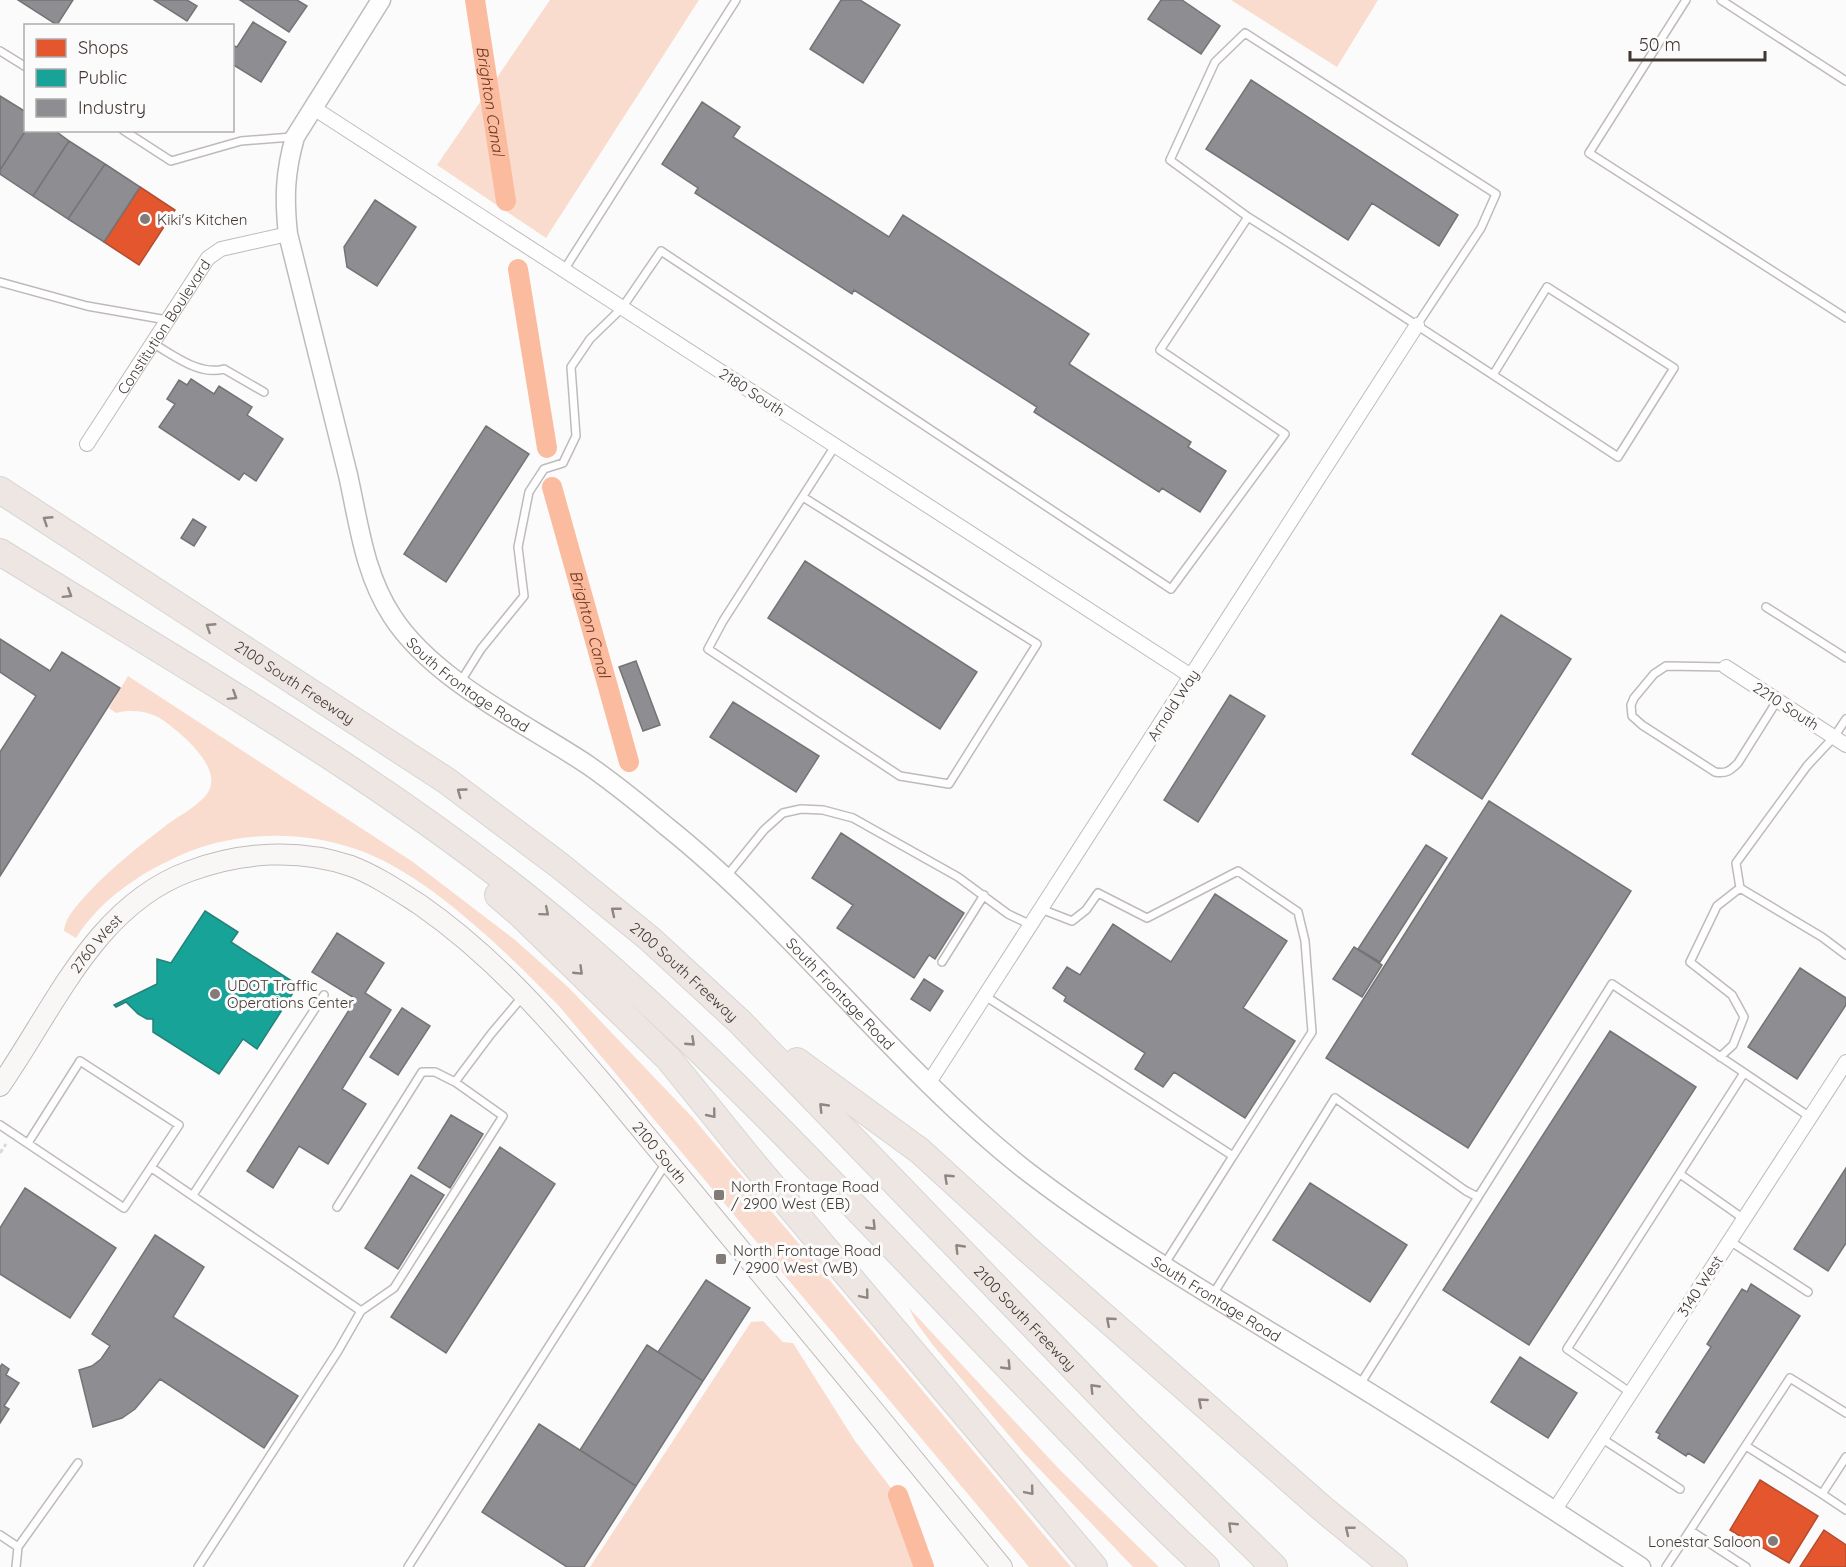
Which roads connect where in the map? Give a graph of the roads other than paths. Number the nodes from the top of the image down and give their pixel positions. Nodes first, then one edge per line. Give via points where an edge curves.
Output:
1 (381, 0) edge
2 (736, 0) edge
3 (1686, 0) edge
4 (1721, 0) edge
5 (0, 51) edge
6 (24, 66) edge
7 (1846, 81) edge
8 (312, 107) junction
9 (126, 132) edge
10 (295, 137) junction
11 (1248, 218) junction
12 (288, 234) junction
13 (564, 270) junction
14 (0, 282) edge
15 (622, 308) junction
16 (1846, 318) edge
17 (167, 320) junction
18 (1418, 325) junction
19 (152, 343) junction
20 (1493, 375) junction
21 (264, 392) dead end
22 (87, 444) dead end
23 (835, 446) junction
24 (0, 490) edge
25 (803, 497) junction
26 (0, 552) edge
27 (1766, 607) dead end
28 (1846, 658) edge
29 (1726, 667) joint
30 (1191, 676) junction
31 (460, 683) junction
32 (1777, 700) junction
33 (1846, 719) edge
34 (274, 722) junction
35 (1834, 737) junction
36 (1846, 745) edge
37 (241, 856) joint
38 (726, 877) junction
39 (1740, 888) junction
40 (984, 895) junction
41 (1041, 909) junction
42 (1030, 925) junction
43 (1846, 955) edge
44 (942, 962) dead end
45 (692, 976) junction
46 (524, 994) junction
47 (324, 995) dead end
48 (985, 996) junction
49 (1720, 1057) junction
50 (1846, 1062) edge
51 (1744, 1073) junction
52 (455, 1082) junction
53 (928, 1084) junction
54 (0, 1086) edge
55 (1810, 1118) junction
56 (0, 1125) edge
57 (28, 1143) junction
58 (1233, 1156) junction
59 (668, 1161) junction
60 (152, 1168) junction
61 (1680, 1174) junction
62 (193, 1195) junction
63 (1478, 1197) junction
64 (337, 1207) dead end
65 (1744, 1219) junction
66 (1730, 1240) junction
67 (1164, 1265) junction
68 (1808, 1292) dead end
69 (1212, 1296) junction
70 (361, 1311) junction
71 (1359, 1386) junction
72 (1631, 1393) junction
73 (1846, 1413) edge
74 (1601, 1438) junction
75 (1746, 1446) junction
76 (1846, 1457) edge
77 (78, 1464) dead end
78 (1680, 1489) dead end
79 (1822, 1494) junction
80 (1846, 1510) edge
81 (1554, 1511) junction
82 (1690, 1531) junction
83 (0, 1535) edge
84 (18, 1546) junction
85 (16, 1567) edge
86 (198, 1567) edge
87 (408, 1567) edge
88 (1002, 1567) edge
89 (1094, 1567) edge
90 (1206, 1567) edge
91 (1274, 1567) edge
92 (1394, 1567) edge
93 (1641, 1567) edge
94 (1666, 1567) edge
95 (1746, 1567) edge

1 - 8 street
2 - 13 lane
3 - 16 lane via 1589,153
4 - 7 lane
5 - 6 lane
8 - 10 street
8 - 13 street, 2180 South
9 - 10 lane via 171,161 241,141
10 - 12 street via 285,192
11 - 15 lane via 1160,350 1285,434 1171,589 661,251
11 - 18 lane
11 - 18 lane via 1170,160 1215,62 1245,33 1496,194 1481,228
12 - 17 street, Constitution Boulevard via 220,249 208,258
12 - 31 street, South Frontage Road via 368,567 405,635 430,661
13 - 15 street, 2180 South
14 - 17 lane via 87,306
15 - 23 street, 2180 South
15 - 31 lane via 590,339 571,368 576,436 562,463 544,469 529,492 518,547 524,596 481,649
17 - 19 street, Constitution Boulevard
18 - 20 lane
18 - 30 street, Arnold Way
19 - 21 lane via 188,364 213,372 224,369
19 - 22 street, Constitution Boulevard
20 - 20 lane via 1617,457 1674,368 1547,287
23 - 25 lane
23 - 30 street, 2180 South
45 -> 24 highway, 2100 South Freeway via 559,865 447,781
25 - 25 lane via 708,649 900,776 949,784 1037,644
26 -> 34 highway
27 - 28 lane
29 - 32 street, 2210 South
29 - 32 lane via 1666,666 1634,698 1632,716 1715,772 1723,773 1738,763
30 - 41 street, Arnold Way
31 - 38 street, South Frontage Road via 591,767
32 - 35 street, 2210 South
33 - 35 lane
34 -> 89 highway via 394,810 511,906 668,1058
34 -> 90 highway via 400,803 482,862 649,1002 716,1065
35 - 36 street, 2210 South
35 - 39 lane via 1807,766 1736,862
37 - 46 main road, 2100 South via 318,857 352,866 389,884 444,921
37 - 54 main road, 2760 West via 188,871 118,915 88,952
38 - 40 lane via 783,813 823,810 853,818
38 - 53 street, South Frontage Road
39 - 43 lane
39 - 49 lane via 1718,906 1690,962 1732,995 1743,1017 1733,1046
40 - 42 lane
40 - 44 lane
41 - 42 street, Arnold Way
41 - 58 lane via 1072,921 1098,893 1147,918 1238,871 1298,912 1305,941 1312,1032
42 - 48 street, Arnold Way
91 -> 45 highway, 2100 South Freeway via 1127,1423
92 -> 45 highway via 1323,1509 920,1151 821,1080
46 - 52 lane
46 - 59 main road, 2100 South
47 - 62 lane
48 - 53 street, Arnold Way
48 - 58 lane
49 - 51 lane
49 - 63 lane via 1612,984
50 - 55 street, 3140 West
51 - 55 lane
51 - 61 lane
52 - 64 lane via 435,1072 422,1072
52 - 70 lane via 503,1116 394,1288
53 - 67 street, South Frontage Road via 1023,1168
55 - 65 street, 3140 West
56 - 57 lane
57 - 60 lane via 124,1208
57 - 60 lane via 80,1061 179,1125
58 - 67 lane
59 - 87 lane
59 - 88 main road, 2100 South
60 - 62 lane
61 - 65 lane
61 - 72 lane via 1567,1349
62 - 70 lane
63 - 69 lane via 1335,1098
63 - 71 lane
65 - 66 street, 3140 West
66 - 68 lane
66 - 72 street, 3140 West
67 - 69 street, South Frontage Road
69 - 71 street, South Frontage Road
70 - 86 lane
71 - 81 street, South Frontage Road
72 - 74 street, 3140 West
73 - 75 lane via 1790,1378
74 - 78 lane
74 - 81 street, 3140 West
75 - 79 lane
75 - 82 lane
76 - 79 lane
77 - 84 lane
79 - 80 lane
81 - 93 street, South Frontage Road
82 - 94 lane
82 - 95 lane
83 - 84 lane
84 - 85 lane

